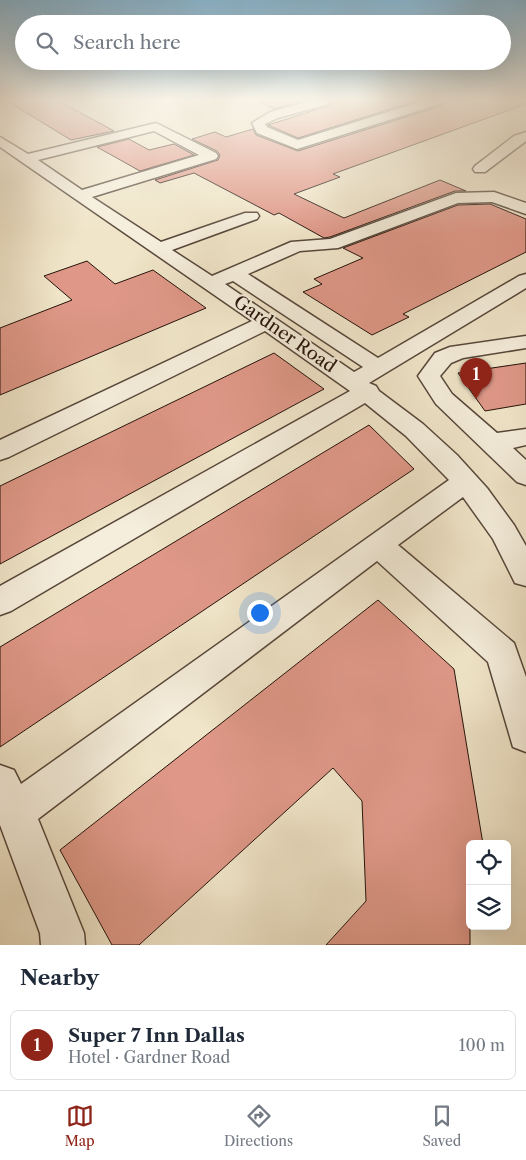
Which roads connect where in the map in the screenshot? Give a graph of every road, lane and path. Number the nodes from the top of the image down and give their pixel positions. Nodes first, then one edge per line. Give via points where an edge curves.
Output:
1 (6, 145) edge
2 (82, 145) edge
3 (190, 145) edge
4 (512, 145) edge
5 (26, 159) junction
6 (480, 169) dead end
7 (81, 196) junction
8 (526, 209) edge
9 (251, 216) dead end
10 (159, 248) junction
11 (234, 274) junction
12 (526, 280) edge
13 (212, 283) junction
14 (267, 322) junction
15 (526, 342) edge
16 (366, 380) junction
17 (526, 436) edge
18 (491, 443) junction
19 (0, 451) edge
20 (526, 475) edge
21 (466, 481) junction
22 (378, 544) junction
23 (524, 563) edge
24 (0, 602) edge
25 (526, 734) edge
26 (7, 798) edge
27 (63, 945) edge

1 - 5 street, Gardner Road
2 - 5 lane
3 - 7 lane via 211,156
4 - 6 lane
5 - 7 street, Gardner Road
7 - 10 street, Gardner Road
8 - 11 lane via 494,197 456,198 332,244 297,246
9 - 10 lane
10 - 13 street, Gardner Road
11 - 13 lane
11 - 16 lane
12 - 16 street
13 - 14 street, Gardner Road
14 - 16 street, Gardner Road
14 - 19 lane
15 - 18 lane via 458,352 443,358 429,376 444,399
16 - 21 street, Gardner Road
16 - 24 lane
17 - 18 lane
18 - 20 lane
21 - 22 lane
21 - 23 street, Gardner Road via 492,512
22 - 25 lane via 502,654
22 - 26 lane
26 - 27 lane via 62,933

